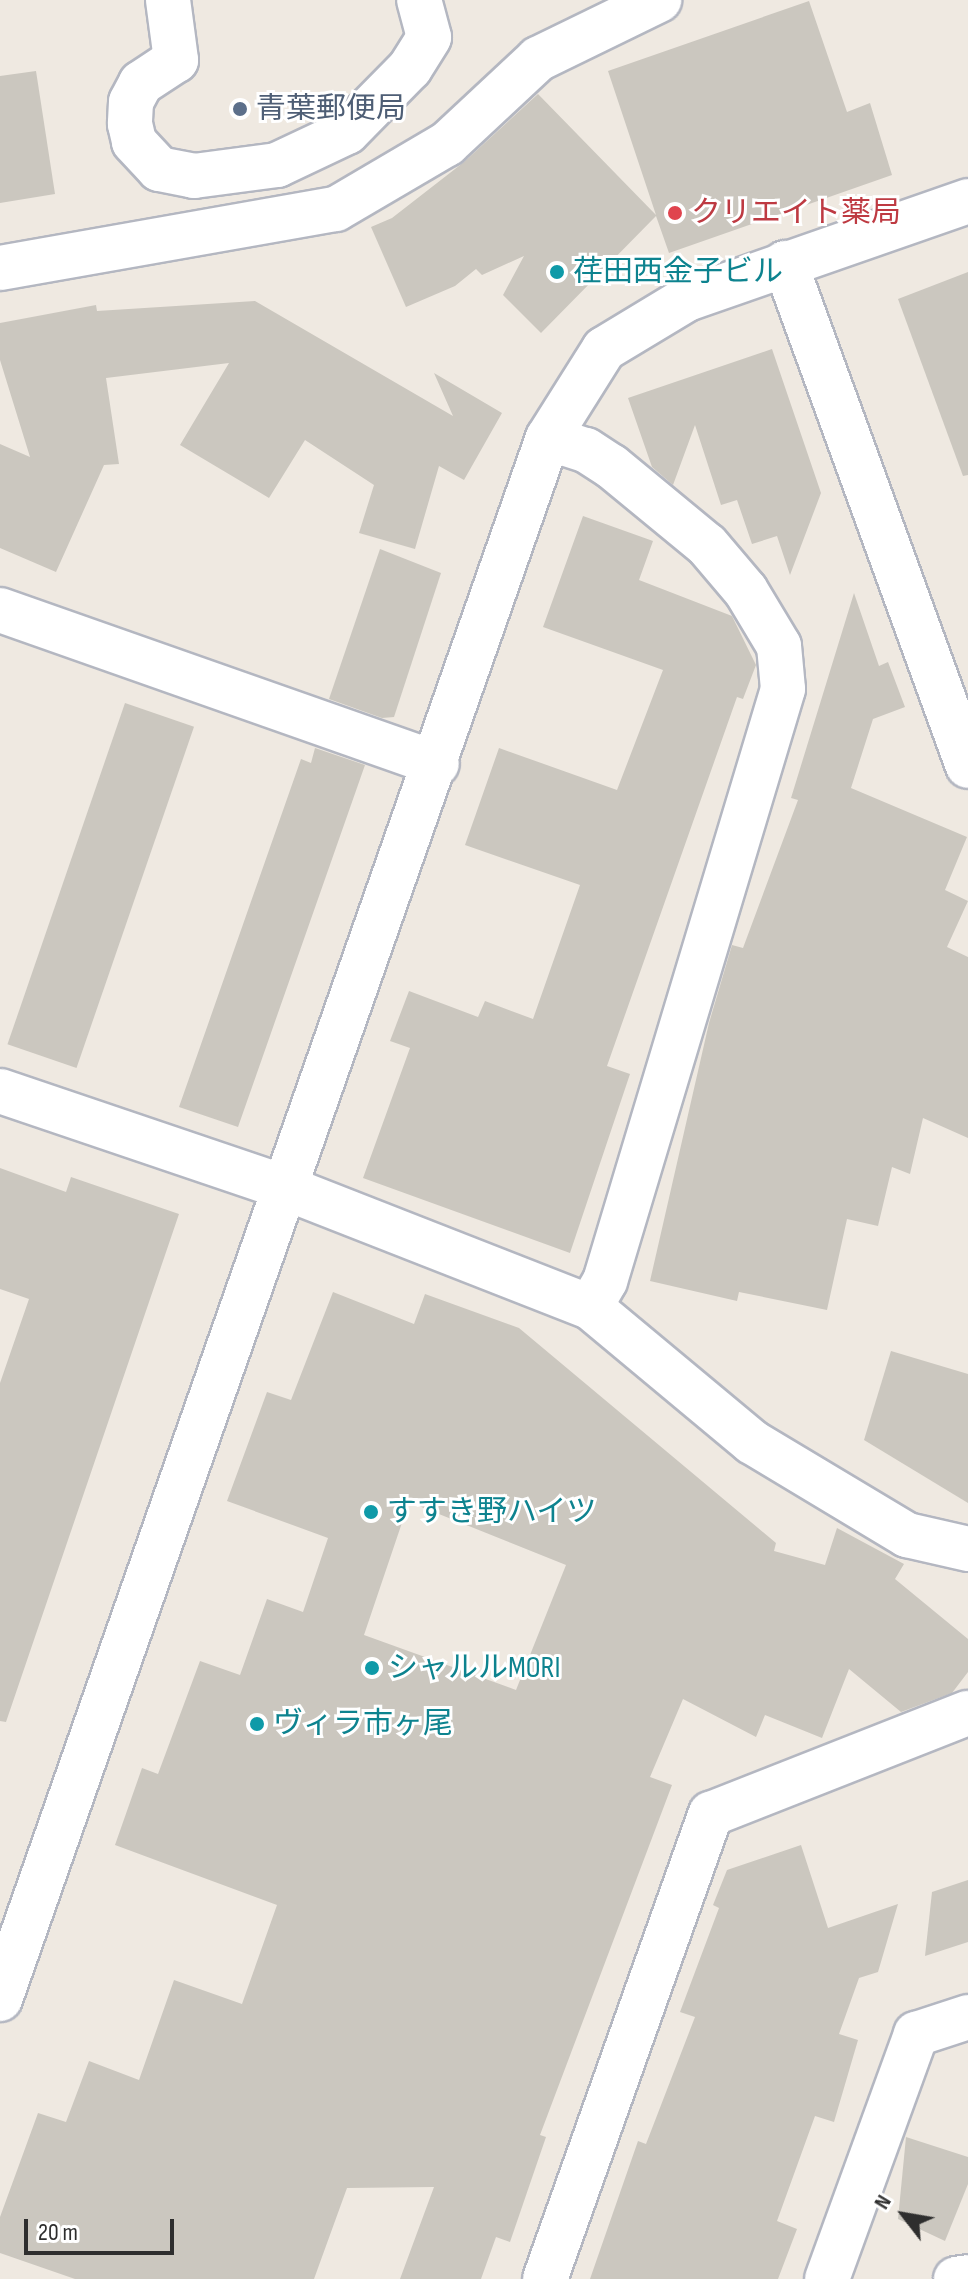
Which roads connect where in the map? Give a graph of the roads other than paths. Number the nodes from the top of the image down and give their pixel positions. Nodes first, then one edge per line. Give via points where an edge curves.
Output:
1 (168, 0) edge
2 (419, 0) edge
3 (659, 0) edge
4 (968, 201) edge
5 (785, 263) junction
6 (0, 268) edge
7 (548, 438) junction
8 (0, 610) edge
9 (437, 764) junction
10 (968, 766) edge
11 (0, 1091) edge
12 (286, 1188) junction
13 (590, 1307) junction
14 (968, 1549) edge
15 (968, 1713) edge
16 (0, 1999) edge
17 (968, 2017) edge
18 (968, 2277) edge
19 (545, 2279) edge
20 (827, 2279) edge
21 (956, 2279) edge

1 - 2 street via 176,60 141,83 131,102 130,124 134,142 159,169 194,176 277,165 347,132 410,68 429,37
3 - 6 street via 538,59 447,144 336,209
4 - 5 street
5 - 7 street via 687,299 604,349
5 - 10 street
7 - 9 street
7 - 13 street via 599,458 707,545 746,591 779,646 783,689 605,1281
8 - 9 street
9 - 12 street
11 - 12 street
12 - 13 street
12 - 16 street
13 - 14 street via 752,1442 907,1535
15 - 19 street via 711,1814
17 - 20 street via 916,2034
18 - 21 street

